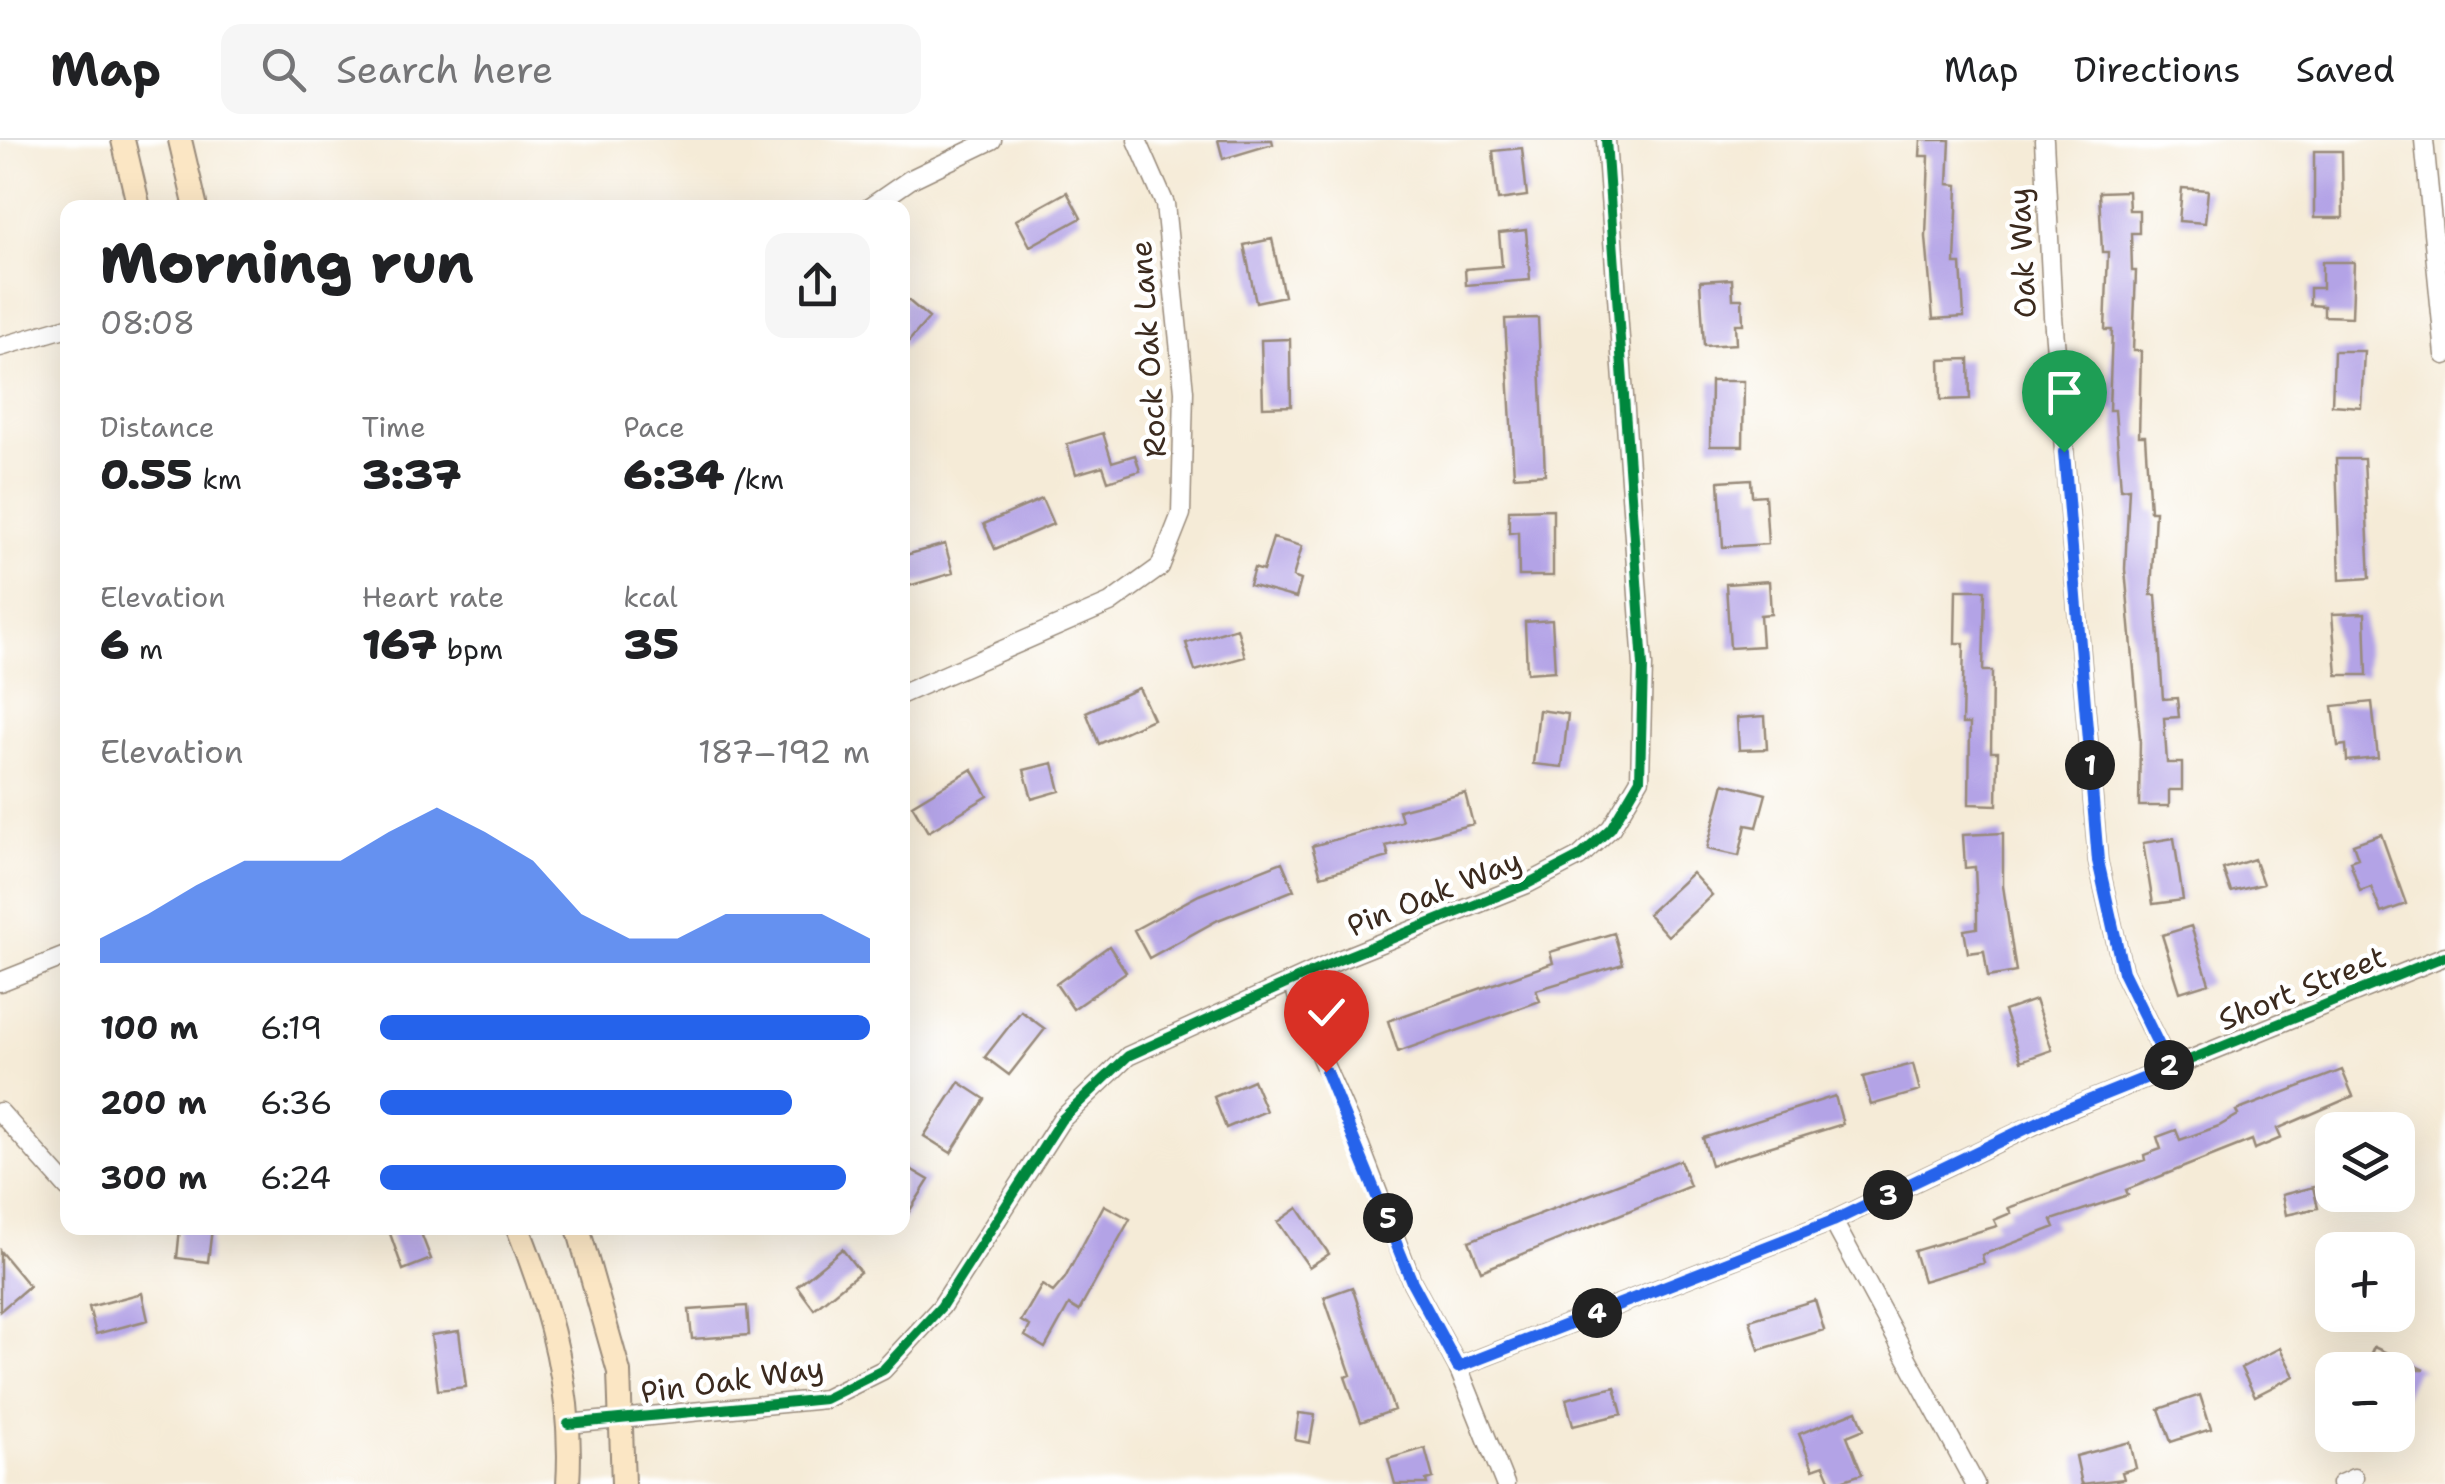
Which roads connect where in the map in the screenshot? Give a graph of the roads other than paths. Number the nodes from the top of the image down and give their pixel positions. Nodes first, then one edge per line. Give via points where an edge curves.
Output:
1 (123, 140) edge
2 (180, 140) edge
3 (992, 140) edge
4 (1137, 140) edge
5 (1606, 140) edge
6 (2044, 140) edge
7 (2424, 140) edge
8 (137, 200) edge
9 (194, 200) edge
10 (881, 200) edge
11 (60, 329) edge
12 (0, 347) edge
13 (2445, 355) edge
14 (910, 690) edge
15 (2445, 956) edge
16 (60, 958) edge
17 (0, 982) edge
18 (1294, 983) junction
19 (2170, 1068) junction
20 (0, 1112) edge
21 (60, 1179) edge
22 (1833, 1221) junction
23 (520, 1235) edge
24 (580, 1235) edge
25 (1458, 1367) junction
26 (623, 1420) junction
27 (568, 1424) junction
28 (568, 1484) edge
29 (623, 1484) edge
30 (1505, 1484) edge
31 (1975, 1484) edge

1 - 8 street
2 - 9 street
3 - 10 street
4 - 14 street, Rock Oak Lane via 1165,204 1184,390 1181,514 1160,567 1110,603
5 - 18 street, Pin Oak Way via 1643,666 1640,779 1611,828 1578,857
6 - 19 street, Oak Way via 2098,861 2123,972
7 - 13 street
11 - 12 street
15 - 19 street, Short Street
16 - 17 street
18 - 25 street via 1412,1282
18 - 26 street, Pin Oak Way via 1128,1056 1114,1069 1061,1120 941,1307 883,1370 825,1399
19 - 22 street, Short Street via 2058,1113
20 - 21 street
22 - 25 street, Short Street
22 - 31 street
23 - 27 street via 557,1343
24 - 26 street via 610,1330
25 - 30 street
26 - 27 street, Pin Oak Way
26 - 29 street
27 - 28 street

